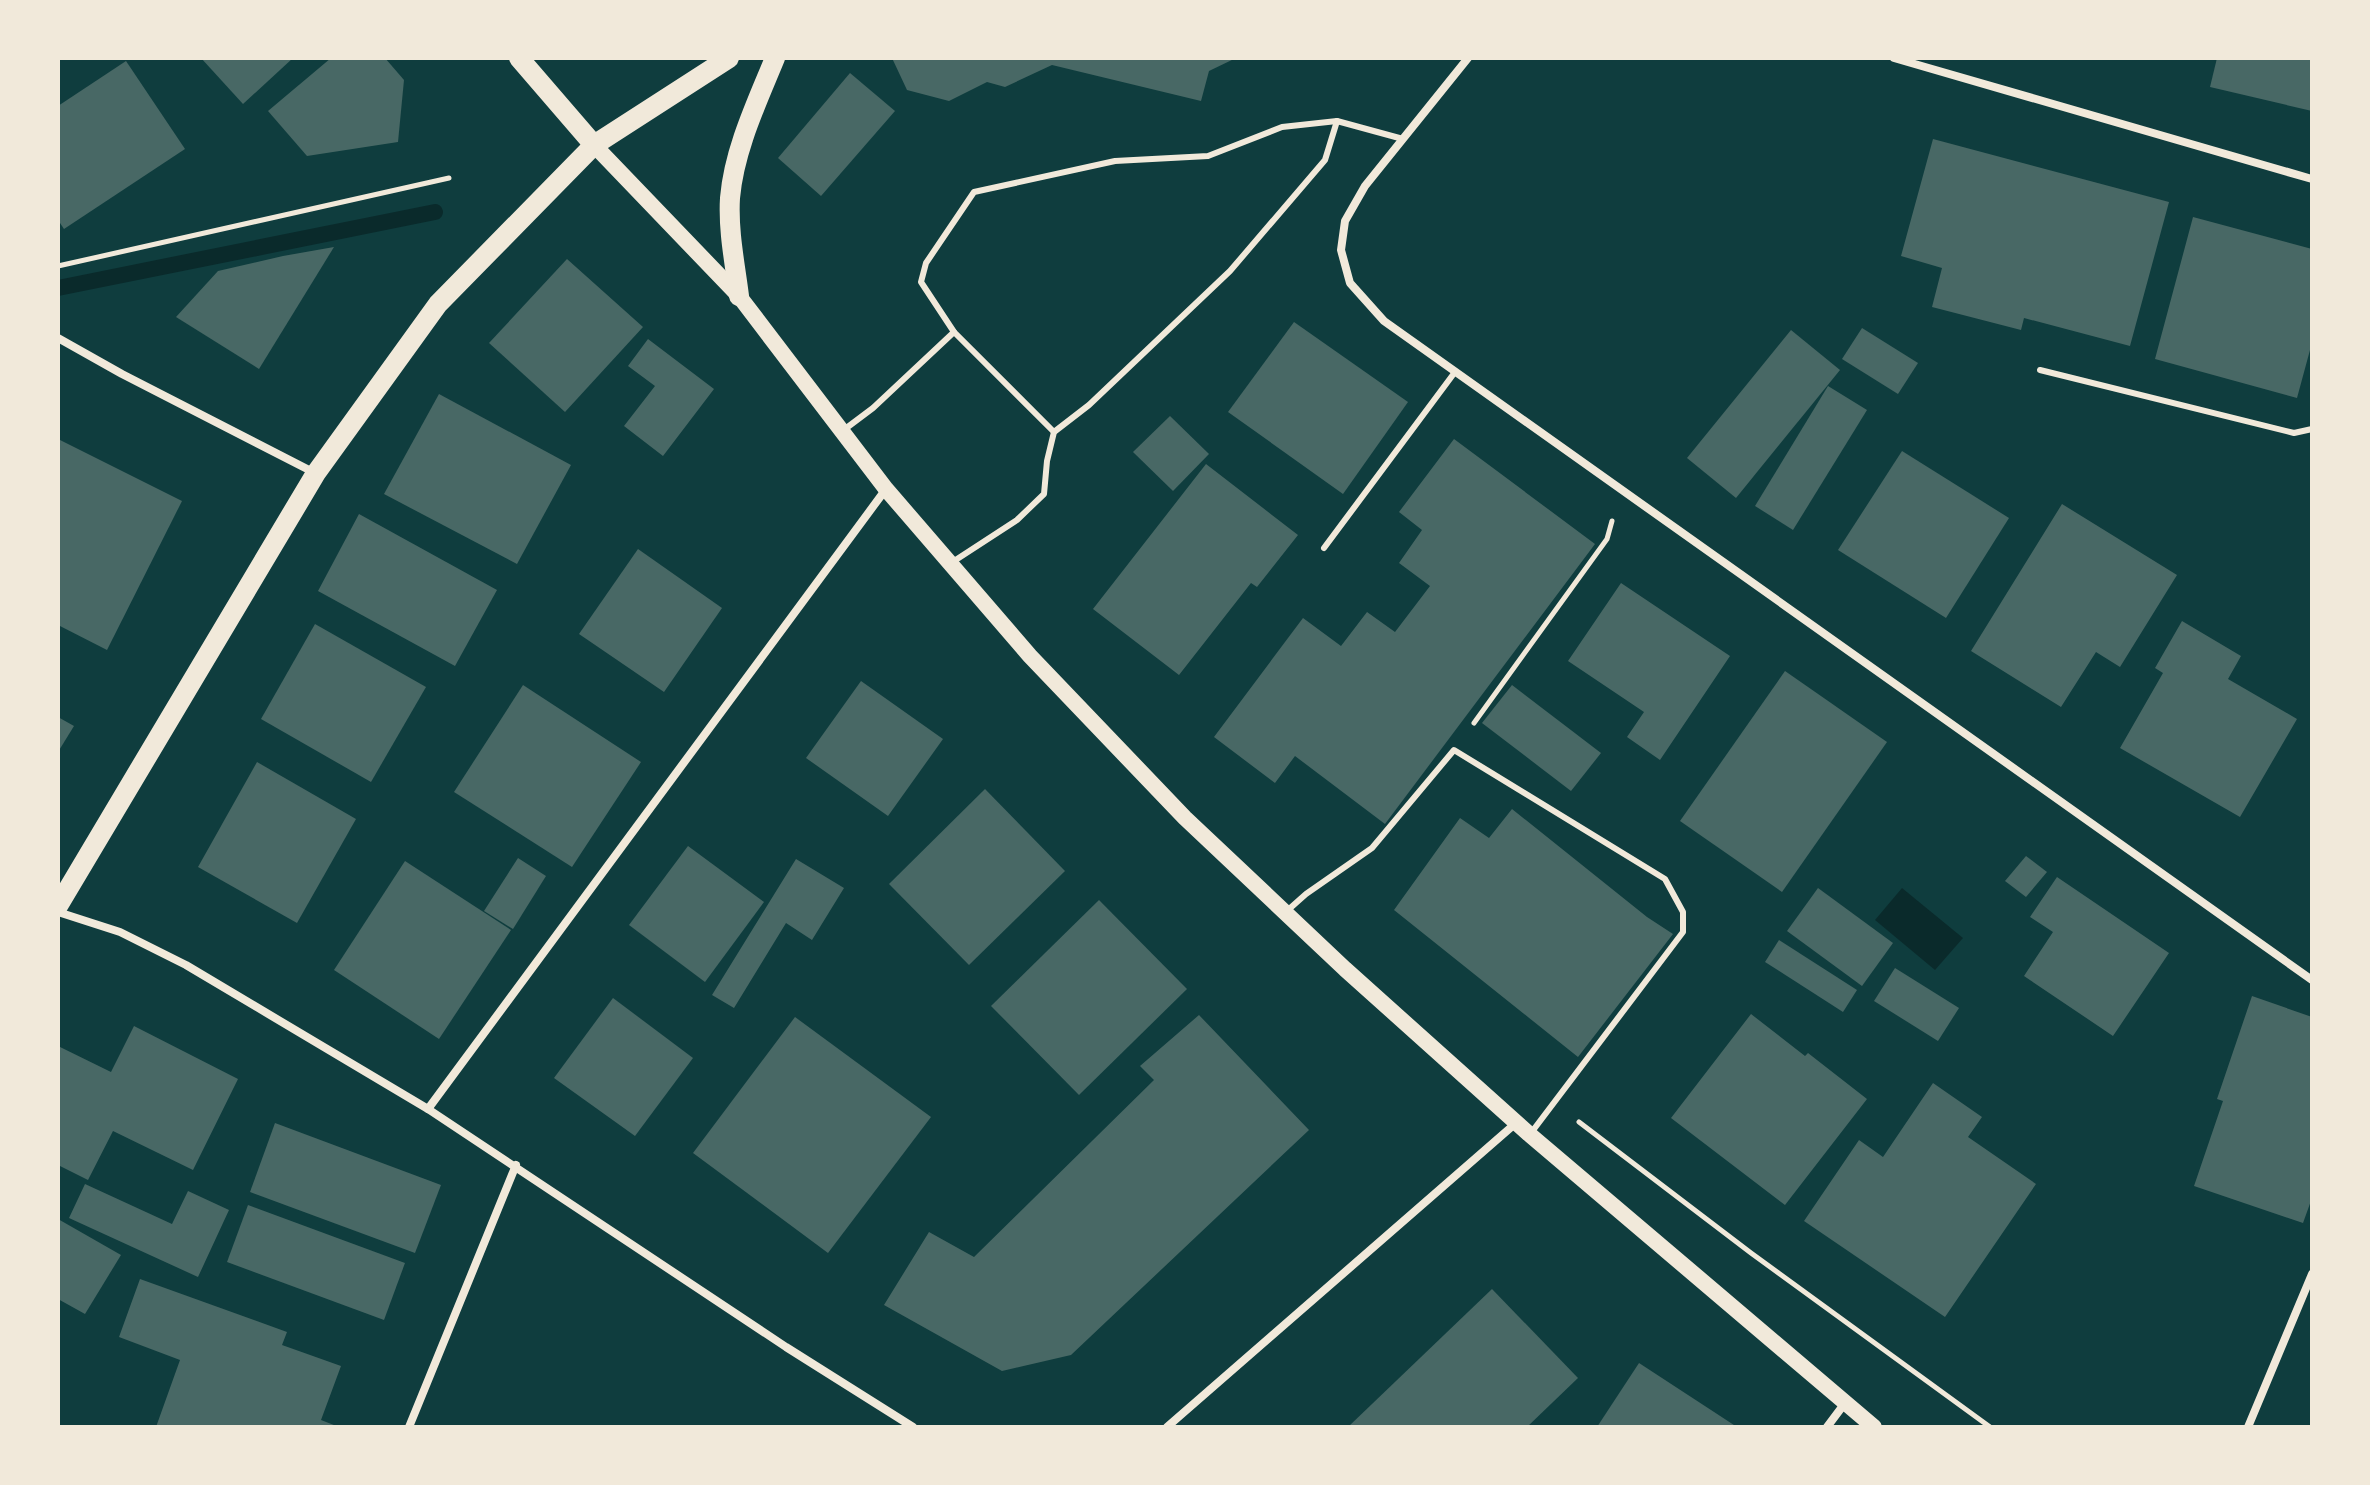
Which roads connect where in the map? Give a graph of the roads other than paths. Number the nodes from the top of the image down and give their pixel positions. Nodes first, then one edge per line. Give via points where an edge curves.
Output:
1 (519, 58) edge
2 (729, 58) edge
3 (775, 58) edge
4 (1468, 58) edge
5 (1894, 58) edge
6 (1923, 58) edge
7 (1913, 62) junction
8 (1337, 121) junction
9 (1403, 139) junction
10 (594, 145) junction
11 (2312, 179) edge
12 (739, 296) junction
13 (954, 332) junction
14 (58, 338) edge
15 (2040, 370) dead end
16 (1455, 372) junction
17 (2312, 429) edge
18 (842, 431) junction
19 (1054, 432) junction
20 (316, 473) junction
21 (886, 489) junction
22 (1324, 548) dead end
23 (951, 564) junction
24 (58, 906) edge
25 (58, 912) edge
26 (1285, 912) junction
27 (2312, 980) edge
28 (428, 1109) junction
29 (1523, 1128) junction
30 (516, 1165) junction
31 (2312, 1274) edge
32 (1845, 1403) junction
33 (409, 1427) edge
34 (913, 1427) edge
35 (1167, 1427) edge
36 (1827, 1427) edge
37 (1874, 1427) edge
38 (2248, 1427) edge

1 - 10 main road
2 - 10 main road
3 - 12 main road via 738,158 730,198
4 - 9 street
5 - 7 street
6 - 7 street
7 - 11 street
8 - 9 lane
8 - 13 lane via 1282,127 1208,156 1115,161 974,192 926,263 921,282
8 - 19 lane via 1325,160 1230,271
9 - 16 street via 1345,221 1341,250 1350,283 1384,321
10 - 12 main road
10 - 20 main road via 438,304
12 - 18 main road
13 - 18 lane
13 - 19 lane
14 - 20 street
15 - 17 lane via 2294,433
16 - 22 lane
16 - 27 street
18 - 21 main road
19 - 23 lane via 1044,494 1017,520
20 - 24 main road
21 - 23 main road
21 - 28 street
23 - 26 main road via 1133,764
25 - 28 street via 120,932 186,965
26 - 29 main road
26 - 29 lane via 1372,848 1454,750 1665,879 1683,912 1683,932 1554,1103
28 - 30 street
29 - 32 main road
29 - 35 street
30 - 33 street
30 - 34 street
31 - 38 street
32 - 36 street
32 - 37 main road

